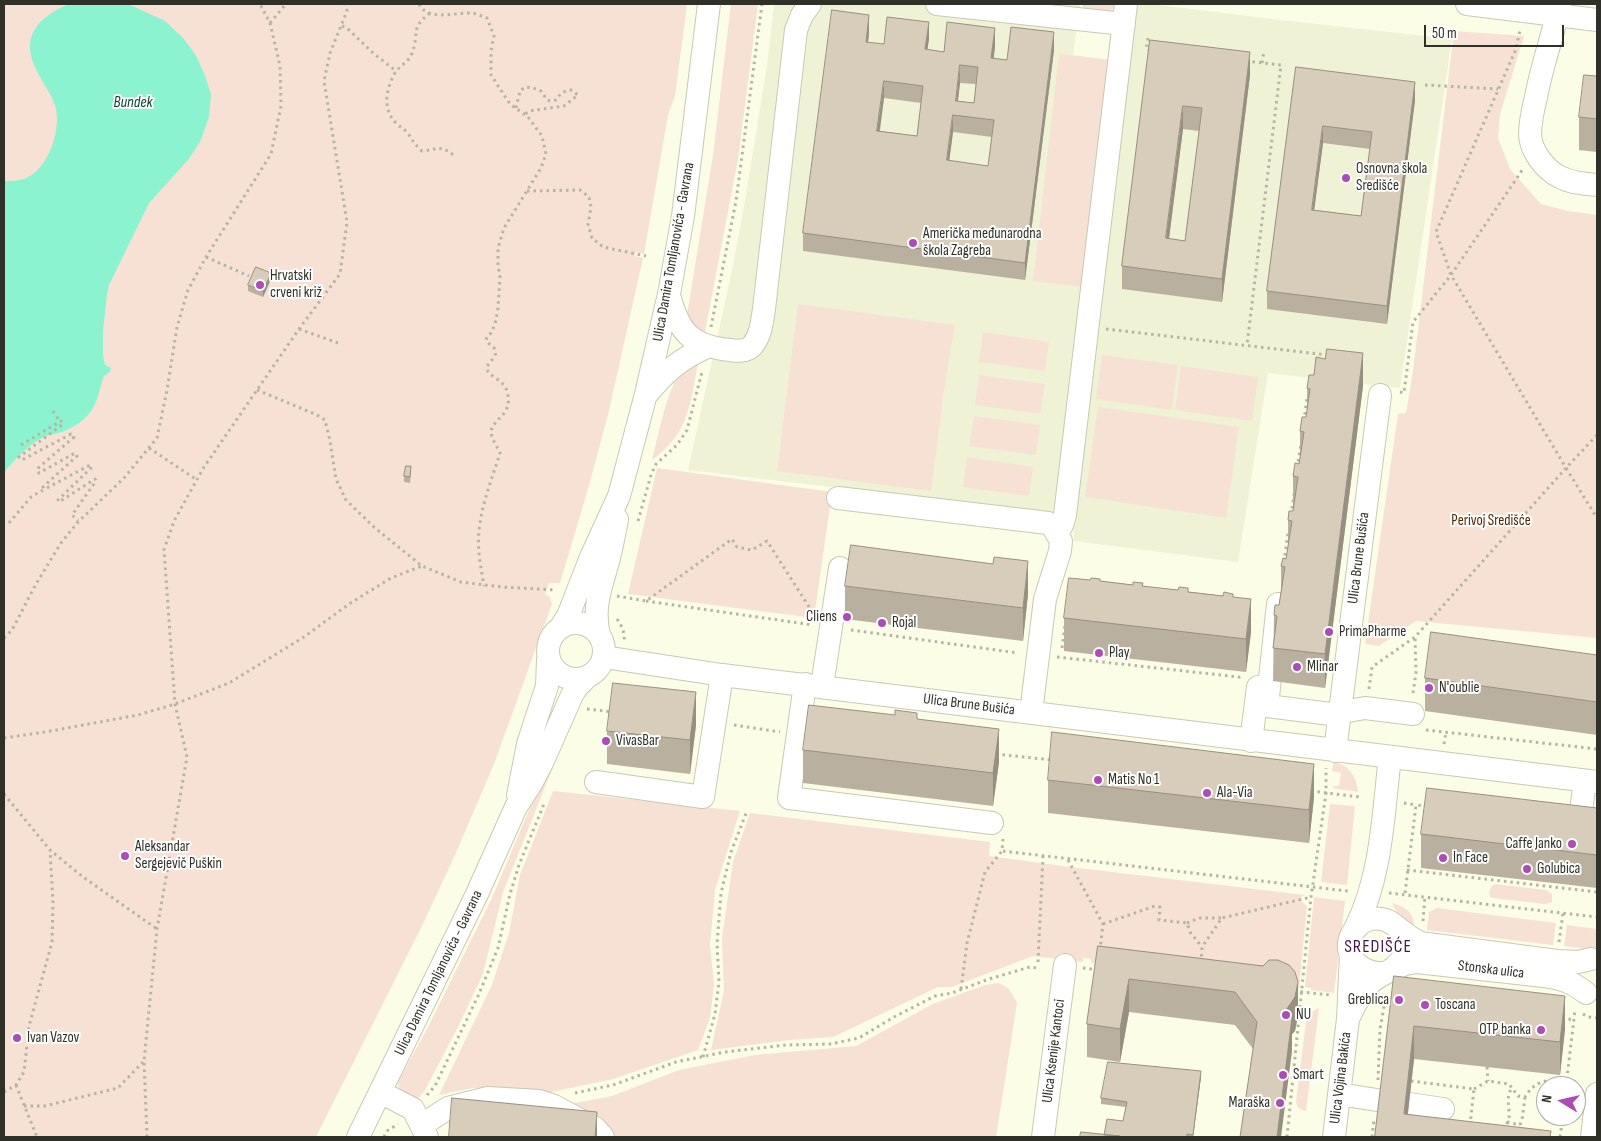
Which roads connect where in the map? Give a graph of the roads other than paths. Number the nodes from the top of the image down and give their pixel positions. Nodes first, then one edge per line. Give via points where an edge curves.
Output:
1 (709, 4) edge
2 (810, 4) edge
3 (937, 4) edge
4 (1466, 4) edge
5 (1559, 9) edge
6 (1125, 14) edge
7 (1597, 20) edge
8 (1597, 185) edge
9 (669, 294) junction
10 (708, 347) junction
11 (1388, 393) road end
12 (646, 394) junction
13 (618, 496) junction
14 (838, 498) dead end
15 (1057, 533) junction
16 (840, 568) dead end
17 (1278, 604) edge
18 (1265, 624) dead end
19 (560, 627) junction
20 (599, 635) junction
21 (604, 657) junction
22 (548, 660) junction
23 (722, 675) junction
24 (586, 678) junction
25 (813, 685) junction
26 (1413, 704) road end
27 (1340, 712) junction
28 (1031, 713) junction
29 (1252, 741) junction
30 (1331, 755) junction
31 (1390, 757) junction
32 (596, 782) dead end
33 (1591, 782) edge
34 (516, 807) junction
35 (992, 823) road end
36 (1578, 833) edge
37 (1378, 865) junction
38 (1396, 926) junction
39 (1355, 929) junction
40 (1351, 954) junction
41 (1594, 958) edge
42 (1065, 966) road end
43 (1389, 971) junction
44 (1586, 1001) edge
45 (1348, 1019) junction
46 (380, 1092) junction
47 (1339, 1094) junction
48 (1597, 1094) edge
49 (1380, 1101) edge
50 (1409, 1104) edge
51 (1443, 1109) dead end
52 (417, 1128) edge
53 (358, 1137) edge
54 (603, 1137) edge
55 (1043, 1137) edge
56 (1334, 1137) edge
57 (1592, 1137) edge

1 - 9 street, Ulica Damira Tomljanovića - Gavrana via 688,187
2 - 10 street via 799,22 794,45 760,328 750,347 740,351
3 - 6 street via 1078,20
4 - 5 street
5 - 7 street
5 - 8 street via 1539,80 1530,136 1536,154 1548,169 1559,177
6 - 15 street via 1065,515
9 - 10 street via 681,327
9 - 12 street, Ulica Damira Tomljanovića - Gavrana
10 - 12 street via 674,366
11 - 27 street, Ulica Brune Bušića
12 - 13 street, Ulica Damira Tomljanovića - Gavrana
13 - 19 street, Ulica Damira Tomljanovića - Gavrana via 568,616
13 - 20 street, Ulica Damira Tomljanovića - Gavrana via 613,539 597,601
14 - 15 street via 1048,523
15 - 28 street via 1061,541 1060,551 1045,599
16 - 25 street
17 - 27 street via 1267,706 1331,714
18 - 29 street
19 - 20 street via 585,624
19 - 22 street, Ulica Damira Tomljanovića - Gavrana via 548,645
20 - 21 street, Ulica Damira Tomljanovića - Gavrana
21 - 23 street, Ulica Brune Bušića
21 - 24 street, Ulica Damira Tomljanovića - Gavrana via 594,673
22 - 24 street via 559,675 568,679
22 - 34 street, Ulica Damira Tomljanovića - Gavrana via 547,686 528,744
23 - 25 street, Ulica Brune Bušića
23 - 32 street via 702,797
24 - 34 street, Ulica Damira Tomljanovića - Gavrana via 572,695 542,763
25 - 28 street, Ulica Brune Bušića
25 - 35 street via 789,798
26 - 27 street
27 - 30 street, Ulica Brune Bušića
28 - 29 street, Ulica Brune Bušića
29 - 30 street, Ulica Brune Bušića
30 - 31 street, Ulica Brune Bušića
31 - 33 street, Ulica Brune Bušića
31 - 37 street
33 - 36 street
34 - 46 street, Ulica Damira Tomljanovića - Gavrana
37 - 38 street via 1380,892
37 - 39 street
38 - 39 street via 1386,919 1377,918 1361,923
38 - 41 street, Stonska ulica via 1420,943 1557,961 1578,962
38 - 43 street via 1404,937 1404,955
39 - 40 street via 1350,941
40 - 43 street via 1360,968 1368,972
40 - 45 street, Ulica Vojina Bakića
41 - 44 street, Stonska ulica via 1585,964 1580,979
42 - 55 street, Ulica Ksenije Kantoci
43 - 44 street, Stonska ulica via 1417,962 1563,979 1576,985
43 - 45 street, Ulica Vojina Bakića via 1370,983
45 - 47 street, Ulica Vojina Bakića
46 - 52 street via 413,1109
46 - 53 street, Ulica Damira Tomljanovića - Gavrana
47 - 49 street
47 - 56 street, Ulica Vojina Bakića
48 - 57 street
50 - 51 street
52 - 54 street via 448,1108 488,1098 539,1101 554,1106 595,1128

